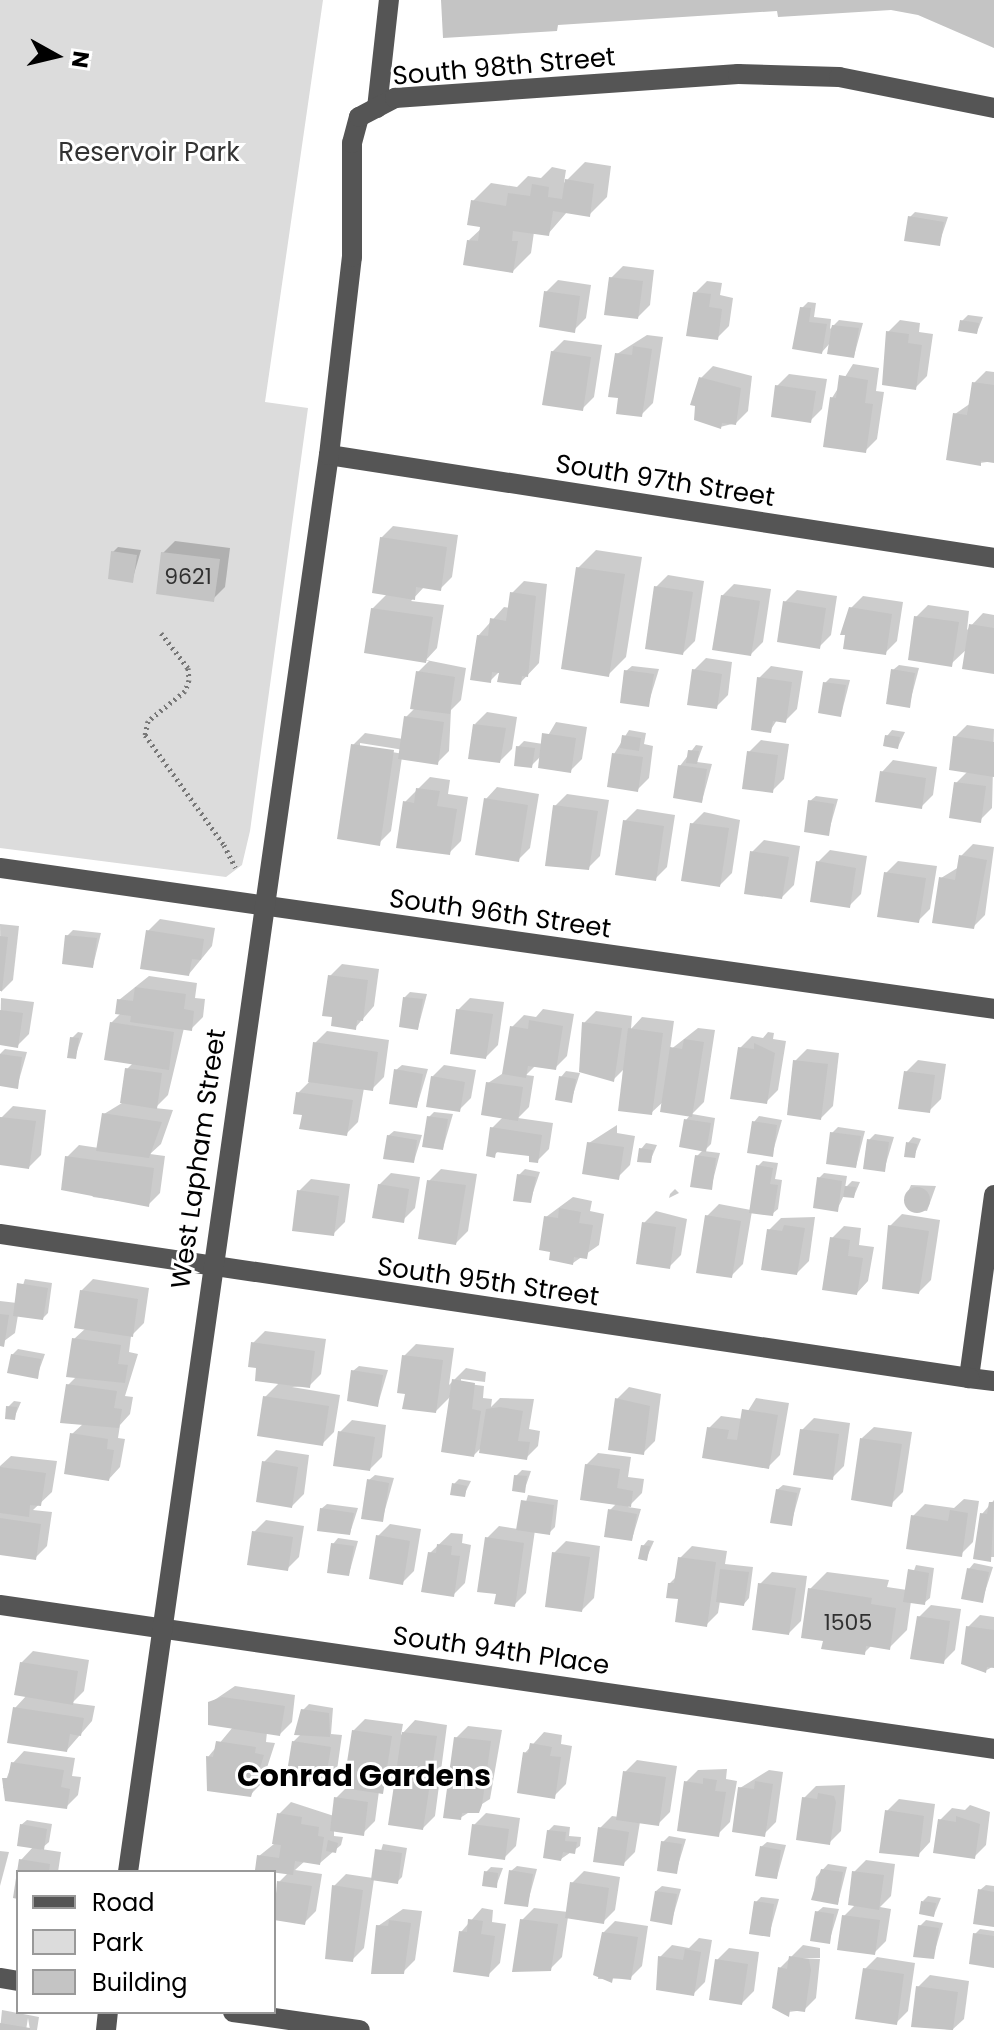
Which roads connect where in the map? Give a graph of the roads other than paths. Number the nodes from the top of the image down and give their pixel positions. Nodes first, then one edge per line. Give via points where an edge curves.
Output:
1 (389, 0) edge
2 (377, 108) junction
3 (994, 108) edge
4 (329, 455) junction
5 (994, 558) edge
6 (0, 868) edge
7 (262, 906) junction
8 (994, 1009) edge
9 (994, 1195) edge
10 (0, 1234) edge
11 (210, 1267) junction
12 (969, 1378) junction
13 (994, 1381) edge
14 (0, 1605) edge
15 (160, 1628) junction
16 (994, 1749) edge
17 (128, 1870) edge
18 (247, 2014) edge
19 (360, 2030) edge

1 - 2 street
2 - 3 street, South 98th Street via 395,98 738,74 839,77
2 - 4 street, South 98th Street via 359,117 352,143 352,257
4 - 5 street, South 97th Street
4 - 7 street, West Lapham Street
6 - 7 street, South 96th Street
7 - 8 street, South 96th Street
7 - 11 street, West Lapham Street
9 - 12 street
10 - 11 street, South 95th Street
11 - 12 street, South 95th Street
11 - 15 street, West Lapham Street
12 - 13 street, South 95th Street
14 - 15 street, South 94th Place
15 - 16 street, South 94th Place
15 - 17 street, West Lapham Street
18 - 19 street

